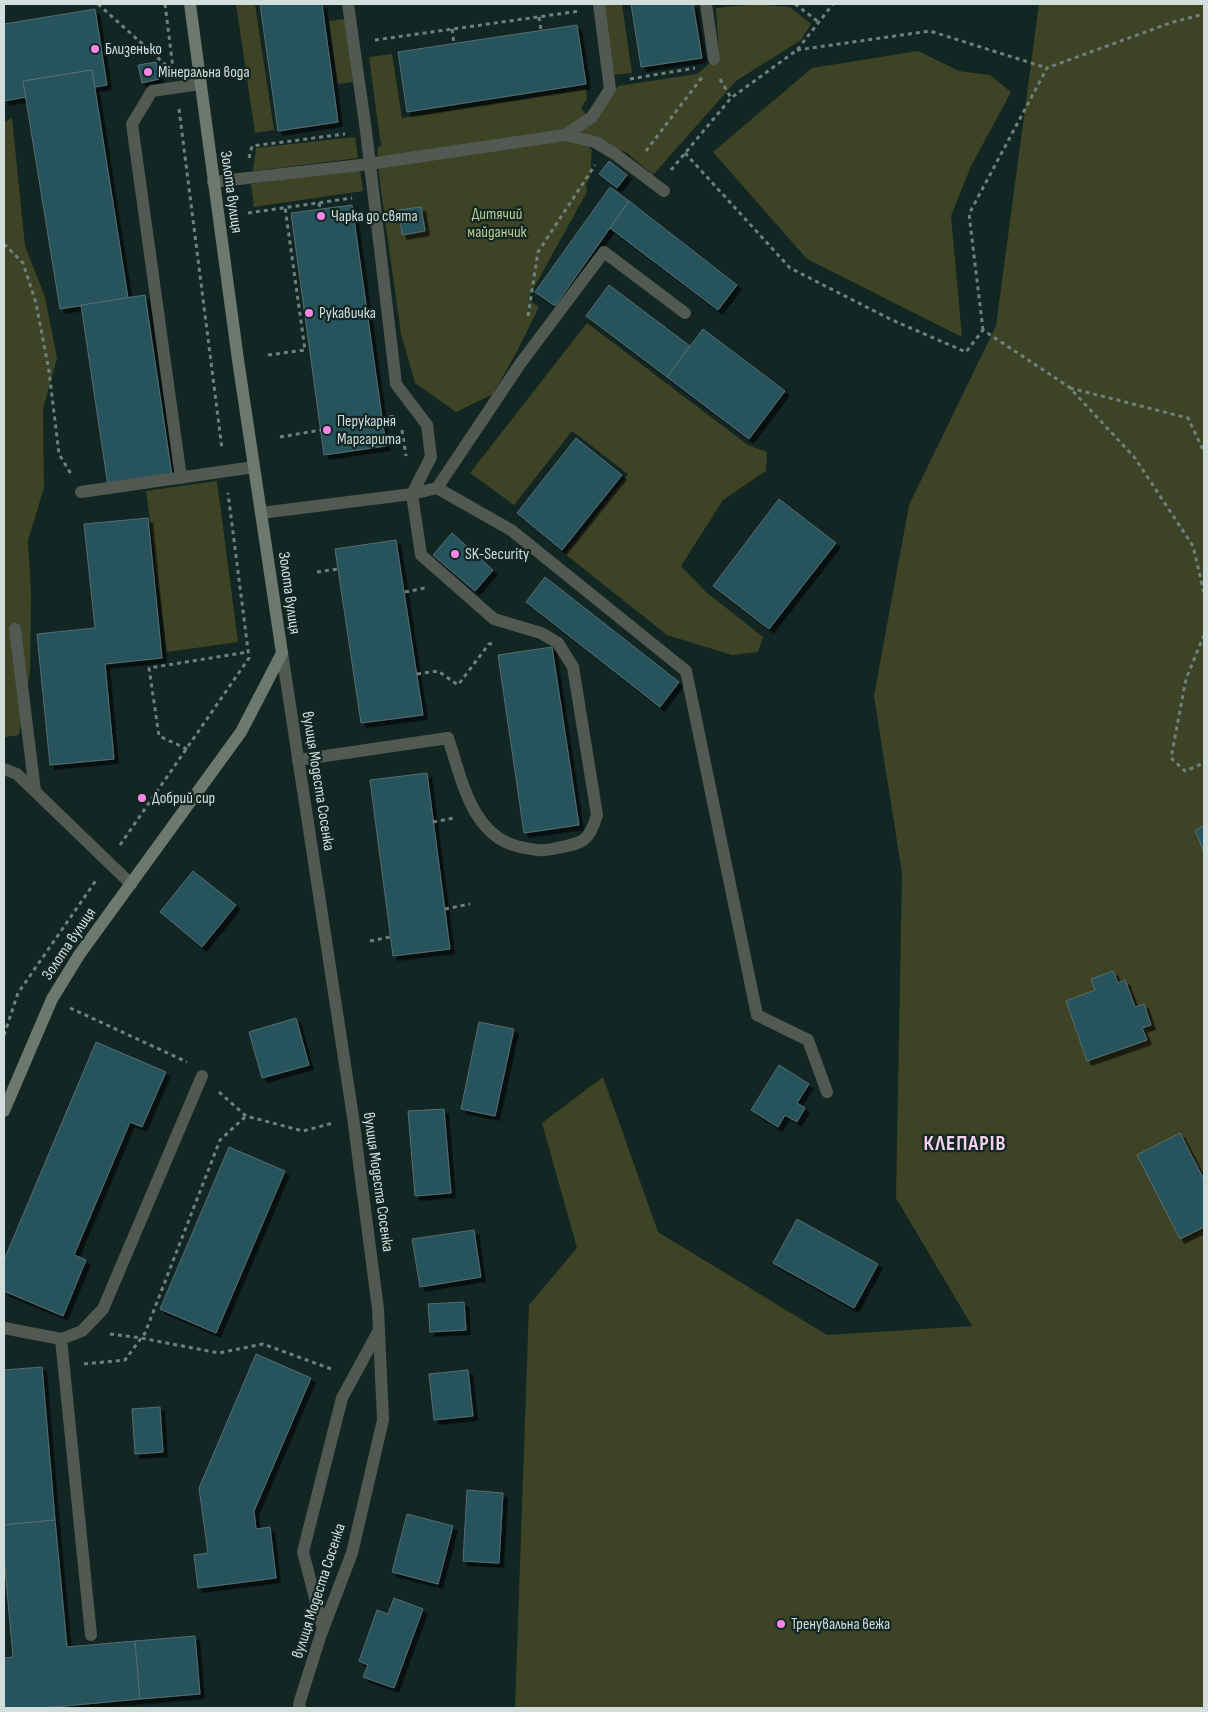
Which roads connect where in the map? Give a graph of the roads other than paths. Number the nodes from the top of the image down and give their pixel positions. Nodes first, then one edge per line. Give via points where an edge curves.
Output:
1 (190, 4) edge
2 (348, 4) edge
3 (706, 4) edge
4 (600, 6) edge
5 (713, 63) road end
6 (200, 84) junction
7 (565, 135) junction
8 (369, 164) junction
9 (213, 182) junction
10 (661, 189) road end
11 (685, 313) dead end
12 (254, 468) junction
13 (181, 478) junction
14 (437, 488) junction
15 (81, 492) road end
16 (412, 494) junction
17 (261, 513) junction
18 (15, 629) dead end
19 (282, 653) junction
20 (298, 760) junction
21 (4, 769) edge
22 (34, 791) junction
23 (131, 884) junction
24 (202, 1076) dead end
25 (827, 1092) dead end
26 (4, 1111) edge
27 (4, 1328) edge
28 (379, 1330) junction
29 (61, 1338) junction
30 (323, 1629) junction
31 (91, 1635) dead end
32 (300, 1708) edge

1 - 6 street, Золота вулиця
2 - 8 street
3 - 5 street
4 - 7 street via 610,89 592,117
6 - 9 street, Золота вулиця
6 - 13 street via 152,91 132,124
7 - 8 street
7 - 10 street via 606,148
8 - 9 street
8 - 16 street via 396,384 427,425 431,457
9 - 12 street, Золота вулиця
11 - 14 street via 604,252 520,364
12 - 13 street
12 - 17 street, Золота вулиця
13 - 15 street
14 - 16 street
14 - 25 street via 511,530 686,671 757,1015 808,1040
16 - 17 street
16 - 20 street via 421,555 494,619 541,633 558,643 572,667 597,815 592,833 578,844 541,852 506,844 487,831 473,811 448,738
17 - 19 street, Золота вулиця
18 - 22 street
19 - 20 street, вулиця Модеста Сосенка
19 - 23 street, Золота вулиця via 241,732
20 - 28 street, вулиця Модеста Сосенка via 353,1117
21 - 22 street via 17,774
22 - 23 street
23 - 26 street, Золота вулиця via 79,955 52,1000
24 - 29 street via 103,1309 82,1331
27 - 29 street
28 - 30 street, вулиця Модеста Сосенка via 383,1420 352,1553
28 - 30 street via 342,1398 303,1552
29 - 31 street
30 - 32 street, вулиця Модеста Сосенка

